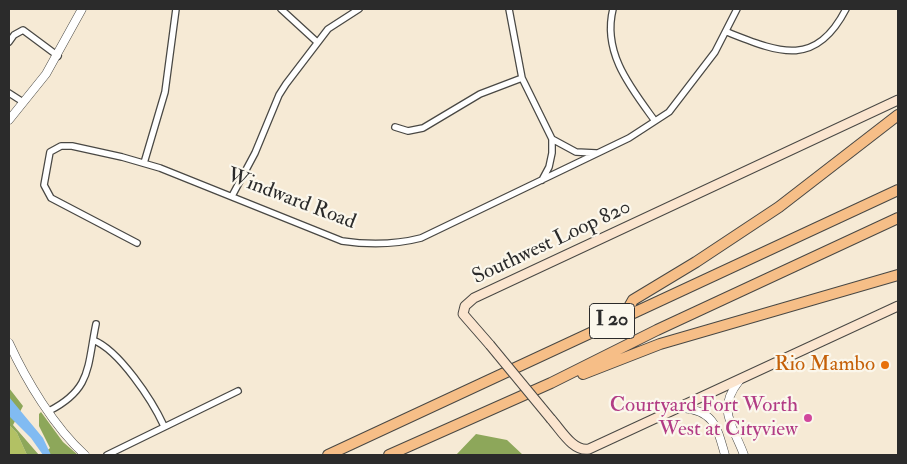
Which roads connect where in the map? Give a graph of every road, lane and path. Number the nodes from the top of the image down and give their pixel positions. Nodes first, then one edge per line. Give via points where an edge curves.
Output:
1 (82, 9) edge
2 (176, 9) edge
3 (281, 9) edge
4 (359, 9) edge
5 (509, 9) edge
6 (613, 9) edge
7 (737, 9) edge
8 (846, 9) edge
9 (727, 32) junction
10 (9, 42) edge
11 (317, 42) junction
12 (58, 56) junction
13 (522, 78) junction
14 (9, 92) edge
15 (898, 100) edge
16 (23, 102) junction
17 (898, 115) edge
18 (9, 120) edge
19 (656, 122) junction
20 (395, 127) dead end
21 (552, 139) junction
22 (598, 153) junction
23 (144, 163) junction
24 (542, 180) junction
25 (898, 190) edge
26 (232, 196) junction
27 (898, 218) edge
28 (137, 243) dead end
29 (898, 275) edge
30 (898, 306) edge
31 (624, 316) junction
32 (96, 324) dead end
33 (93, 340) junction
34 (9, 343) edge
35 (739, 381) junction
36 (551, 383) junction
37 (238, 391) dead end
38 (681, 408) junction
39 (49, 411) junction
40 (164, 426) junction
41 (85, 455) edge
42 (106, 455) edge
43 (328, 455) edge
44 (389, 455) edge
45 (725, 455) edge
46 (744, 455) edge

1 - 12 street
2 - 23 street via 164,92
3 - 11 street
4 - 11 street via 328,29
5 - 13 street
6 - 19 street via 611,32 616,60 624,80
7 - 9 street, Windward Road
8 - 9 street via 822,39 808,49 793,52 781,52
9 - 19 street, Windward Road via 684,95 670,112
10 - 12 street via 23,30
11 - 26 street via 279,95 255,153
12 - 16 street
13 - 20 street via 480,94 423,128 408,131
13 - 21 street
14 - 16 street
15 - 38 main road, Southwest Loop 820, bridge via 474,298 465,306 463,314 574,446 583,450
16 - 18 street
17 - 31 highway via 779,207 633,300
19 - 22 street, Windward Road
21 - 22 street via 576,152
21 - 24 street via 549,167
22 - 24 street, Windward Road
23 - 26 street, Windward Road
23 - 28 street, Windward Road via 72,146 56,148 48,157 44,185 57,202
24 - 26 street, Windward Road via 421,238 377,244 342,241
25 - 31 highway, I 20
27 - 36 highway, I 20
29 - 36 highway via 678,339 568,380
30 - 35 main road, Southwest Loop 820
31 - 43 highway, I 20
32 - 33 street
33 - 39 street via 80,389 72,398
33 - 40 street via 109,349 143,388
34 - 39 street
35 - 38 main road, Southwest Loop 820
35 - 46 street via 726,403
36 - 44 highway, I 20
37 - 40 street
38 - 45 street via 700,410 711,419
39 - 41 street
40 - 42 street

